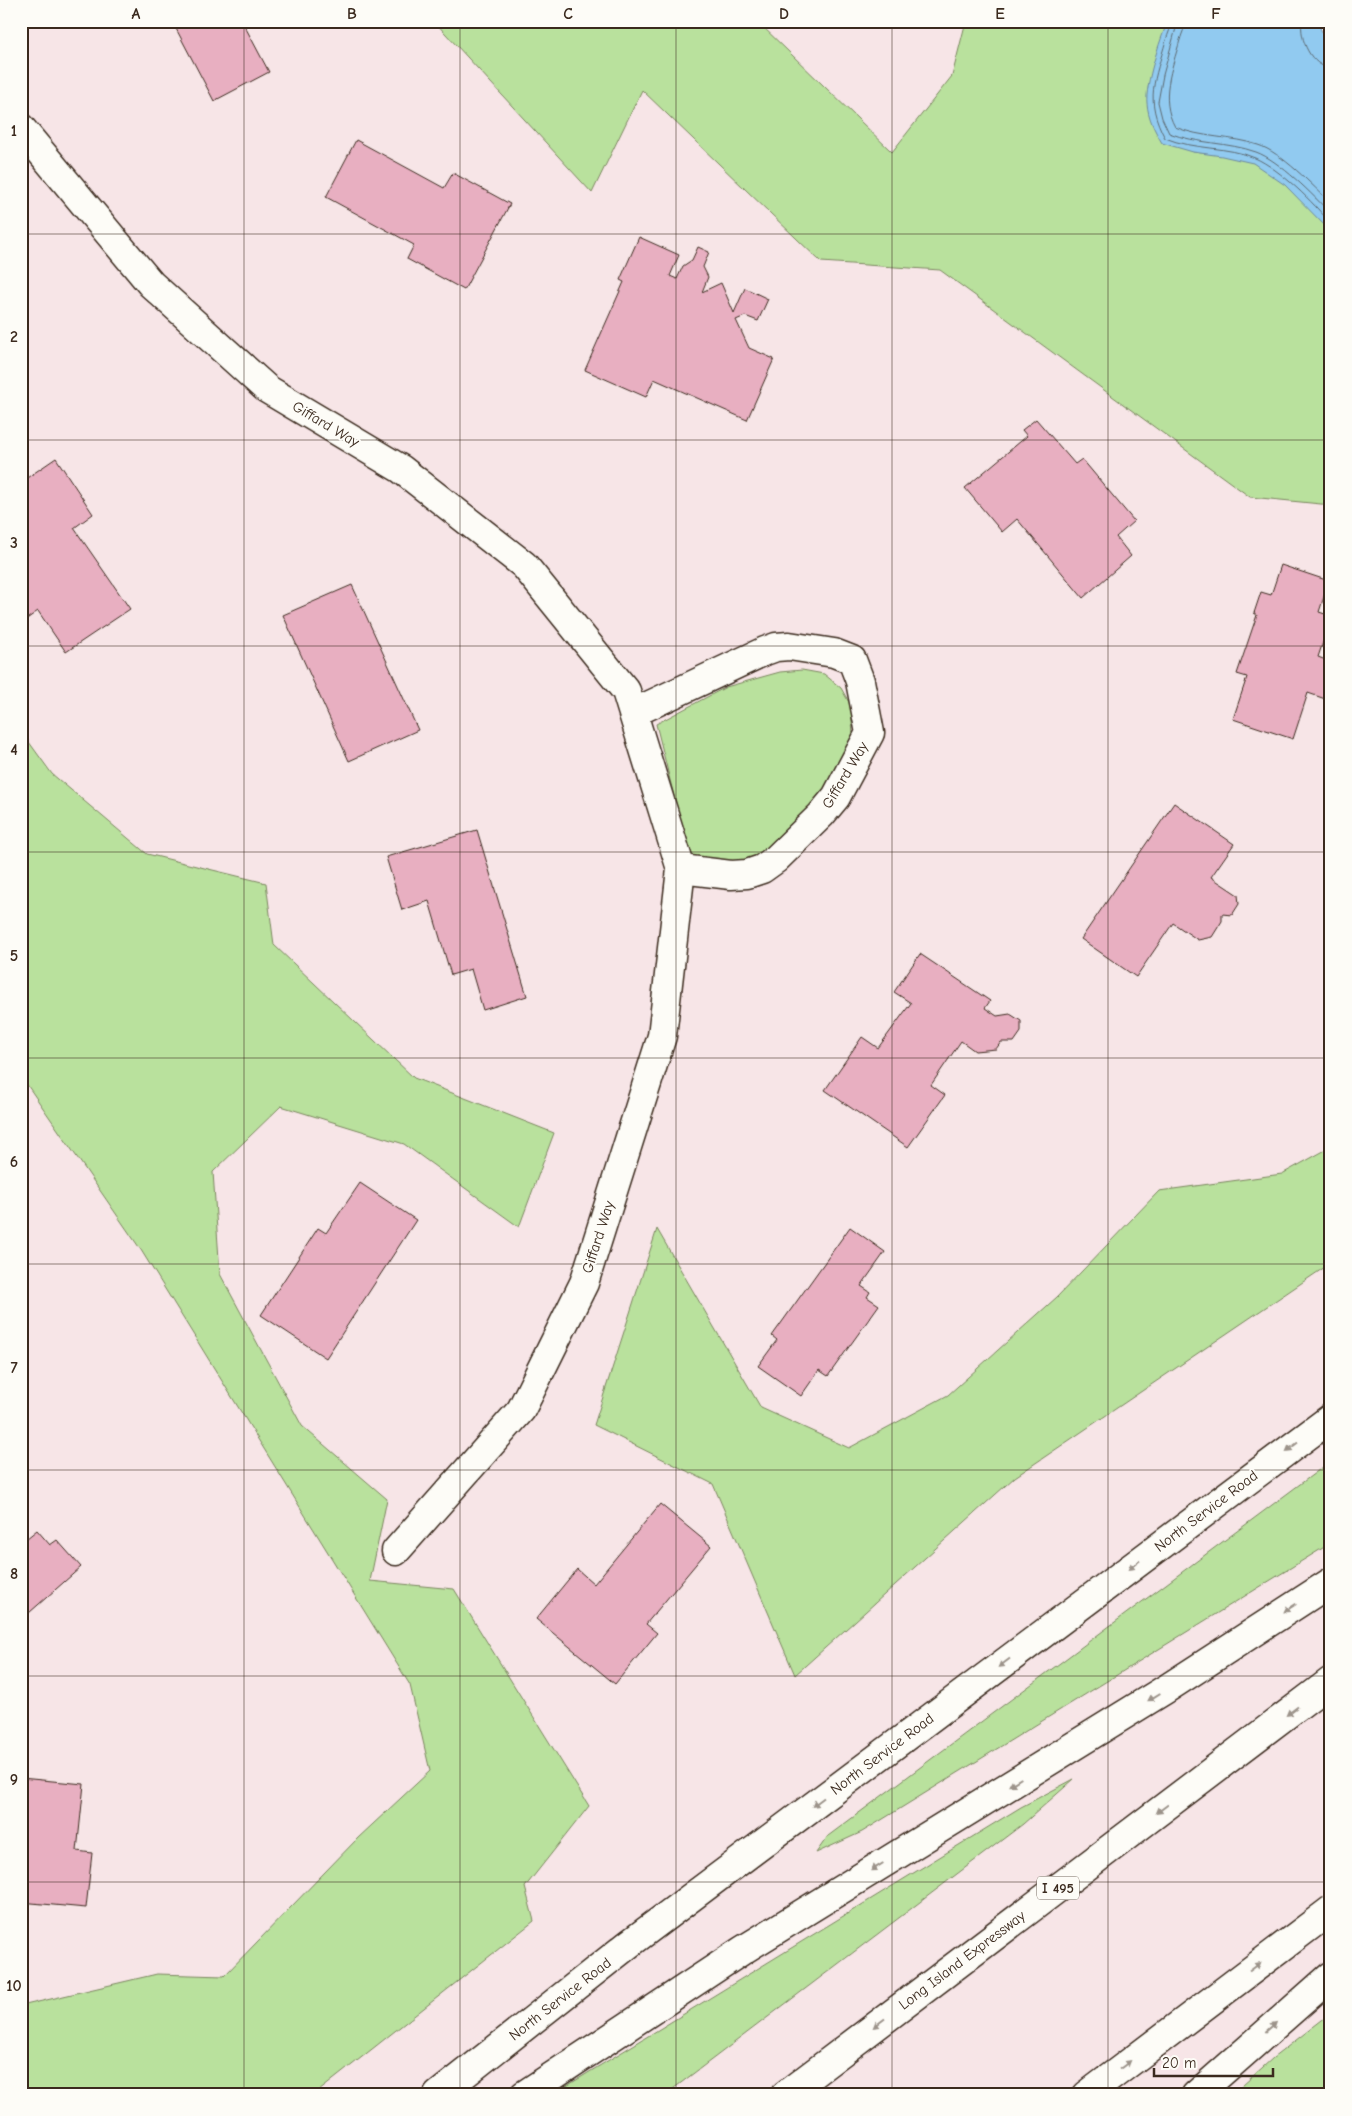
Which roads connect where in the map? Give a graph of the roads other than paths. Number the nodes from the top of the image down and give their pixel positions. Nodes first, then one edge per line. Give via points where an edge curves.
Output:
1 (21, 128) edge
2 (633, 713) junction
3 (681, 869) junction
4 (1331, 1418) edge
5 (396, 1552) dead end
6 (1331, 1582) edge
7 (1331, 1681) edge
8 (1331, 1910) edge
9 (1331, 1976) edge
10 (438, 2095) edge
11 (524, 2095) edge
12 (785, 2095) edge
13 (1086, 2095) edge
14 (1196, 2095) edge

1 - 2 main road, Giffard Way via 150,284 267,389 401,469 524,565 626,691
2 - 3 main road, Giffard Way
2 - 3 main road, Giffard Way via 765,651 783,646 848,657 855,665 860,681 870,732 836,797 821,815 762,869 731,875
3 - 5 main road, Giffard Way via 662,1036 584,1283 521,1410
4 -> 10 main road, North Service Road via 629,1944
6 -> 11 main road via 1158,1694 744,1950
7 -> 12 main road, Long Island Expressway / I 495
13 -> 8 main road
14 -> 9 main road

